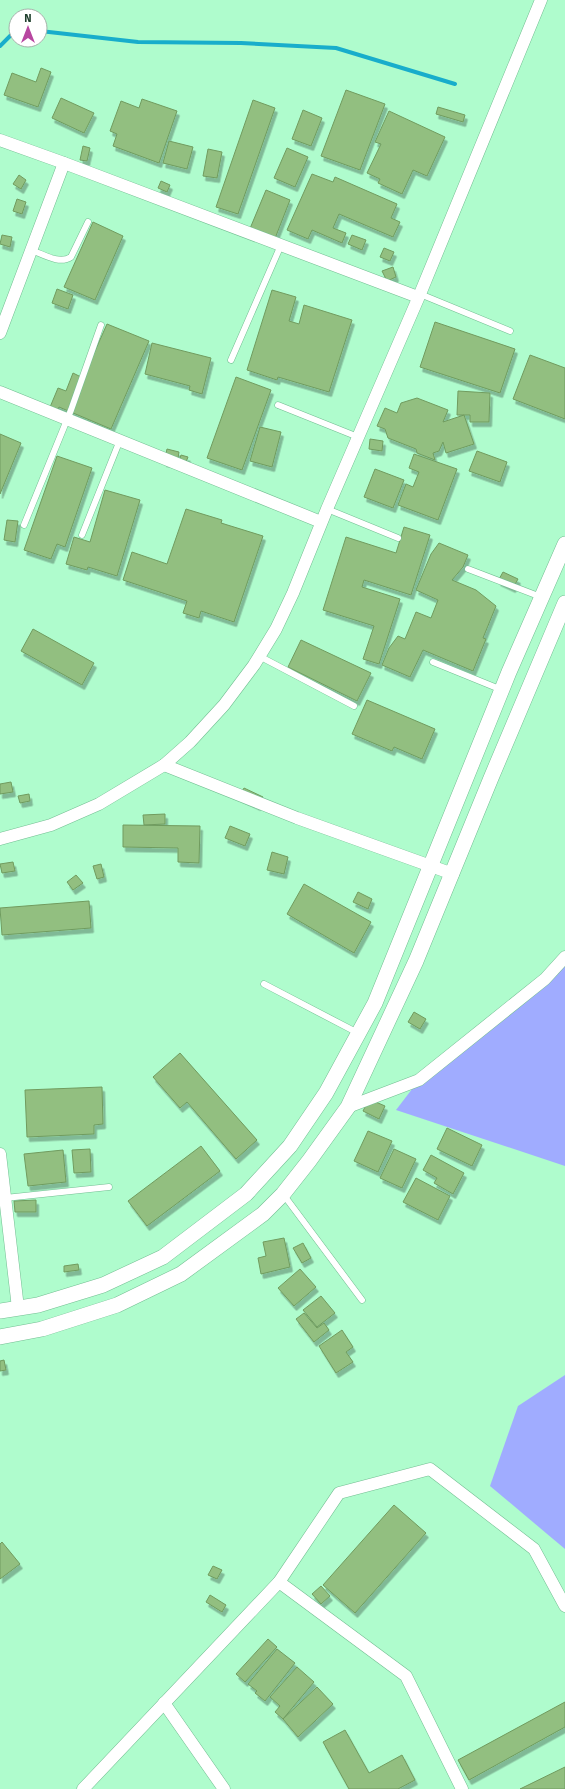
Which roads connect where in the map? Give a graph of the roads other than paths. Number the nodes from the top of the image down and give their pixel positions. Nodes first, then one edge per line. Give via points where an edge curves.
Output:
1 (541, 0) edge
2 (0, 140) edge
3 (64, 163) junction
4 (88, 222) dead end
5 (281, 245) junction
6 (31, 250) junction
7 (419, 296) junction
8 (101, 325) dead end
9 (510, 331) dead end
10 (0, 333) edge
11 (231, 360) dead end
12 (0, 392) edge
13 (278, 405) dead end
14 (67, 419) junction
15 (358, 437) junction
16 (120, 440) junction
17 (327, 509) junction
18 (322, 522) junction
19 (24, 525) dead end
20 (82, 535) dead end
21 (398, 538) dead end
22 (565, 544) edge
23 (468, 569) dead end
24 (542, 597) junction
25 (565, 603) edge
26 (259, 656) junction
27 (433, 662) dead end
28 (502, 690) junction
29 (354, 706) dead end
30 (164, 765) junction
31 (0, 839) edge
32 (430, 866) junction
33 (453, 874) junction
34 (565, 957) edge
35 (264, 984) dead end
36 (358, 1033) junction
37 (348, 1107) junction
38 (0, 1154) edge
39 (109, 1187) dead end
40 (283, 1194) junction
41 (5, 1198) junction
42 (362, 1300) dead end
43 (18, 1308) junction
44 (0, 1311) edge
45 (0, 1337) edge
46 (279, 1582) junction
47 (565, 1606) edge
48 (164, 1703) junction
49 (83, 1789) edge
50 (224, 1789) edge
51 (462, 1789) edge

1 - 7 street
2 - 3 street
3 - 5 street
3 - 6 street
4 - 6 lane via 71,257 67,260 59,260
5 - 7 street
5 - 11 lane
6 - 10 street
7 - 9 lane
7 - 15 street
8 - 14 lane
12 - 14 street
13 - 15 lane
14 - 16 street
14 - 19 lane
15 - 17 street
16 - 18 street
16 - 20 lane
17 - 18 street
17 - 21 lane
18 - 26 street via 276,629
22 - 24 street
23 - 24 lane
24 - 28 street
25 - 33 street
26 - 29 lane
26 - 30 street via 224,705 190,742
27 - 28 lane
28 - 32 street
30 - 31 street via 99,804 51,825
30 - 32 street via 297,818
32 - 33 street
32 - 36 street via 375,1003
33 - 37 street via 416,961
34 - 37 street via 544,979 419,1080
35 - 36 lane
36 - 43 street via 326,1093 290,1146 246,1194 163,1257 103,1285 38,1306
37 - 40 street
38 - 41 street
39 - 41 lane
40 - 42 lane
40 - 45 street via 263,1214 181,1274 117,1305 42,1329
41 - 43 street
43 - 44 street
46 - 47 street via 339,1493 430,1468 534,1549
46 - 48 street
46 - 51 street via 406,1676
48 - 49 street
48 - 50 street

